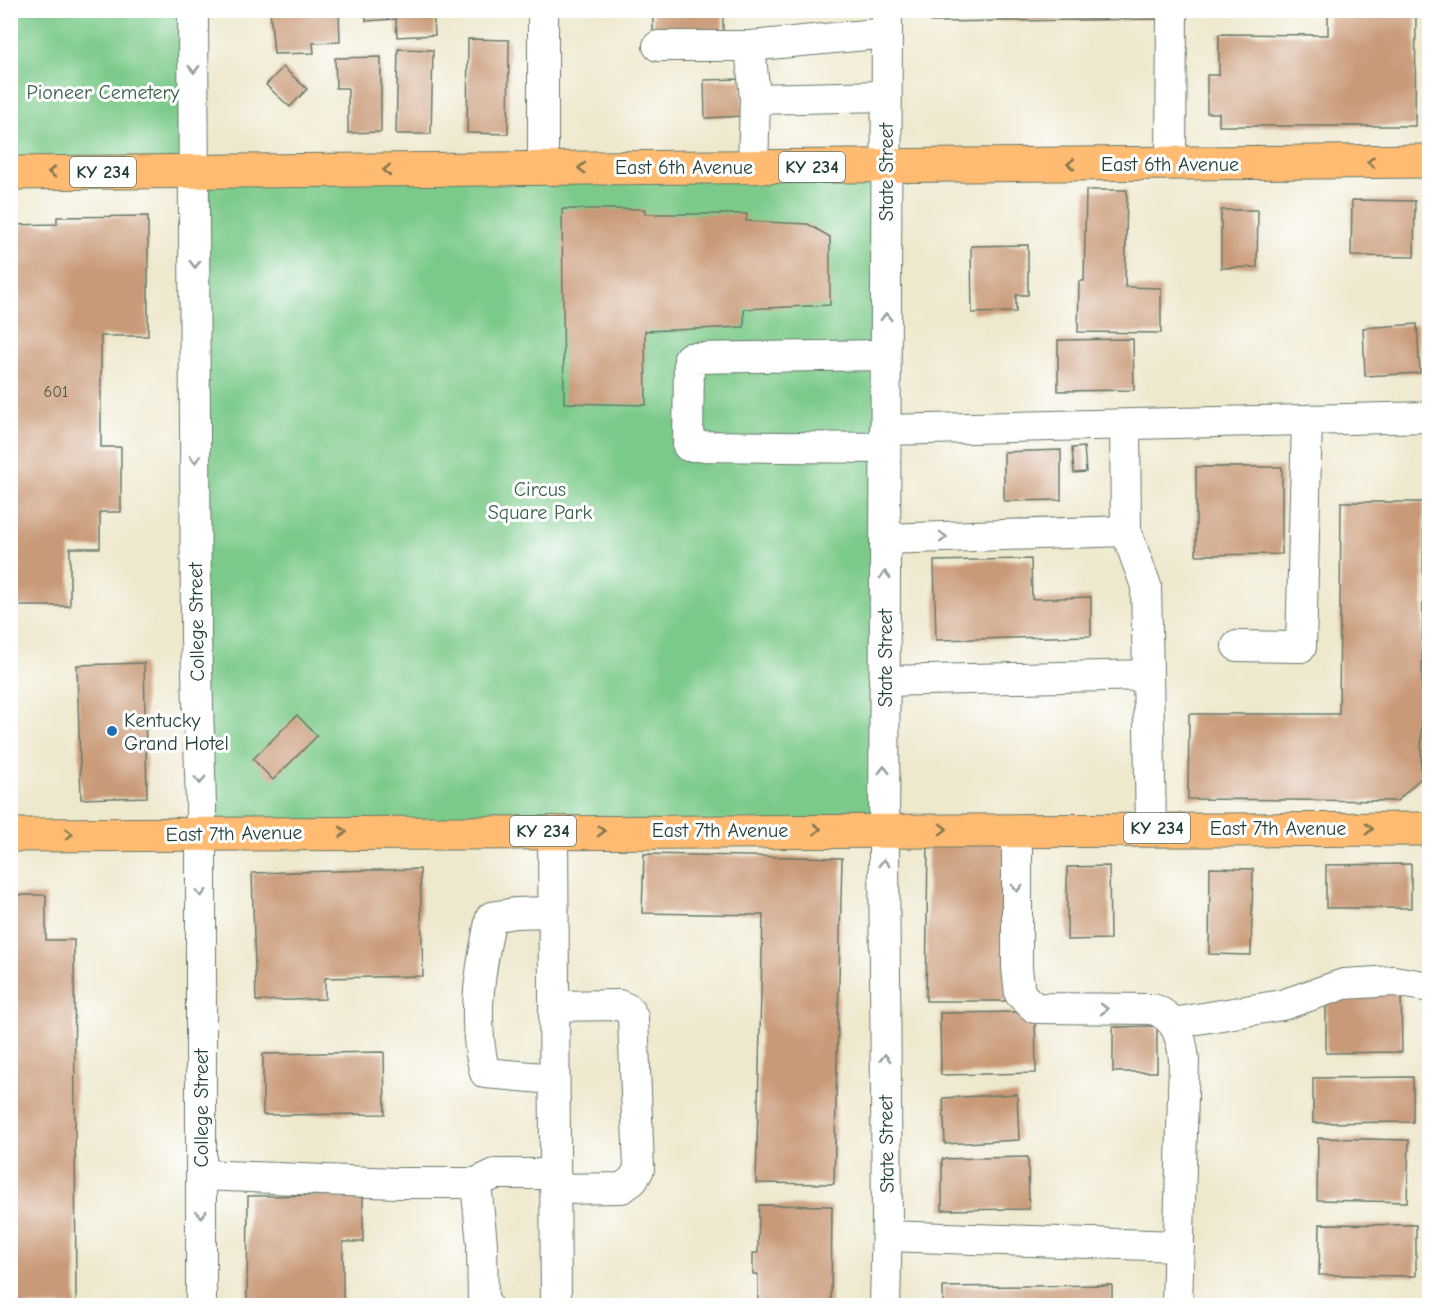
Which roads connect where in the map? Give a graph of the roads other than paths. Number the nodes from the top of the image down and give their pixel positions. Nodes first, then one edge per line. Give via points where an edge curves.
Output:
1 (193, 10) edge
2 (543, 10) edge
3 (1172, 10) edge
4 (887, 22) edge
5 (658, 46) dead end
6 (750, 46) junction
7 (886, 96) junction
8 (755, 99) junction
9 (1430, 161) edge
10 (1172, 163) junction
11 (886, 166) junction
12 (753, 167) junction
13 (543, 168) junction
14 (195, 172) junction
15 (10, 173) edge
16 (885, 355) junction
17 (1430, 417) edge
18 (1307, 420) junction
19 (1125, 425) junction
20 (885, 439) junction
21 (1126, 531) junction
22 (885, 539) junction
23 (1237, 645) dead end
24 (1148, 675) junction
25 (884, 681) junction
26 (1151, 828) junction
27 (884, 829) junction
28 (1430, 829) edge
29 (1017, 830) junction
30 (553, 831) junction
31 (10, 835) edge
32 (201, 835) junction
33 (554, 912) junction
34 (1430, 987) edge
35 (554, 1006) junction
36 (1173, 1023) junction
37 (554, 1079) junction
38 (201, 1175) junction
39 (555, 1181) junction
40 (476, 1183) junction
41 (887, 1236) junction
42 (1179, 1246) junction
43 (201, 1305) edge
44 (487, 1305) edge
45 (556, 1305) edge
46 (885, 1305) edge
47 (1177, 1305) edge

1 -> 14 street, College Street
2 - 13 street
3 - 10 street
4 - 6 street
4 - 7 street, State Street
5 - 6 street
6 - 8 street
7 - 8 street
7 - 11 street, State Street
8 - 12 street
9 -> 10 main road, East 6th Avenue / KY 234
10 -> 11 main road, East 6th Avenue / KY 234
11 - 12 main road, East 6th Avenue / KY 234
16 -> 11 street, State Street
12 -> 13 main road, East 6th Avenue / KY 234
13 -> 14 main road, East 6th Avenue / KY 234
14 -> 15 main road, East 6th Avenue / KY 234
14 -> 32 street, College Street via 195,627
16 - 20 street, State Street
16 - 20 street via 689,358 688,446
17 - 18 street
18 - 19 street
18 - 23 street via 1301,647
19 - 20 street
19 - 21 street
20 - 22 street, State Street
22 -> 21 street
21 - 24 street via 1146,586
25 -> 22 street, State Street
24 - 25 street
24 - 26 street
27 -> 25 street, State Street
26 -> 28 main road, East 7th Avenue / KY 234
26 - 29 main road, East 7th Avenue / KY 234
27 -> 29 main road, East 7th Avenue / KY 234
30 -> 27 main road, East 7th Avenue / KY 234
41 -> 27 street, State Street
29 -> 36 street via 1020,994 1035,1008 1153,1009
32 -> 30 main road, East 7th Avenue / KY 234
30 - 33 street
31 -> 32 main road, East 7th Avenue / KY 234
32 -> 38 street, College Street
33 - 35 street
33 - 37 street via 491,917 477,982 479,1053 485,1073
34 - 36 street via 1394,981 1344,984 1282,1005
35 - 37 street
35 - 39 street via 619,1005 633,1017 639,1169 622,1188
36 - 42 street via 1184,1060
37 - 39 street
38 - 40 street
38 -> 43 street, College Street
39 - 40 street via 495,1174
39 - 45 street
40 - 44 street via 483,1300
41 - 42 street
41 - 46 street, State Street
42 - 47 street

